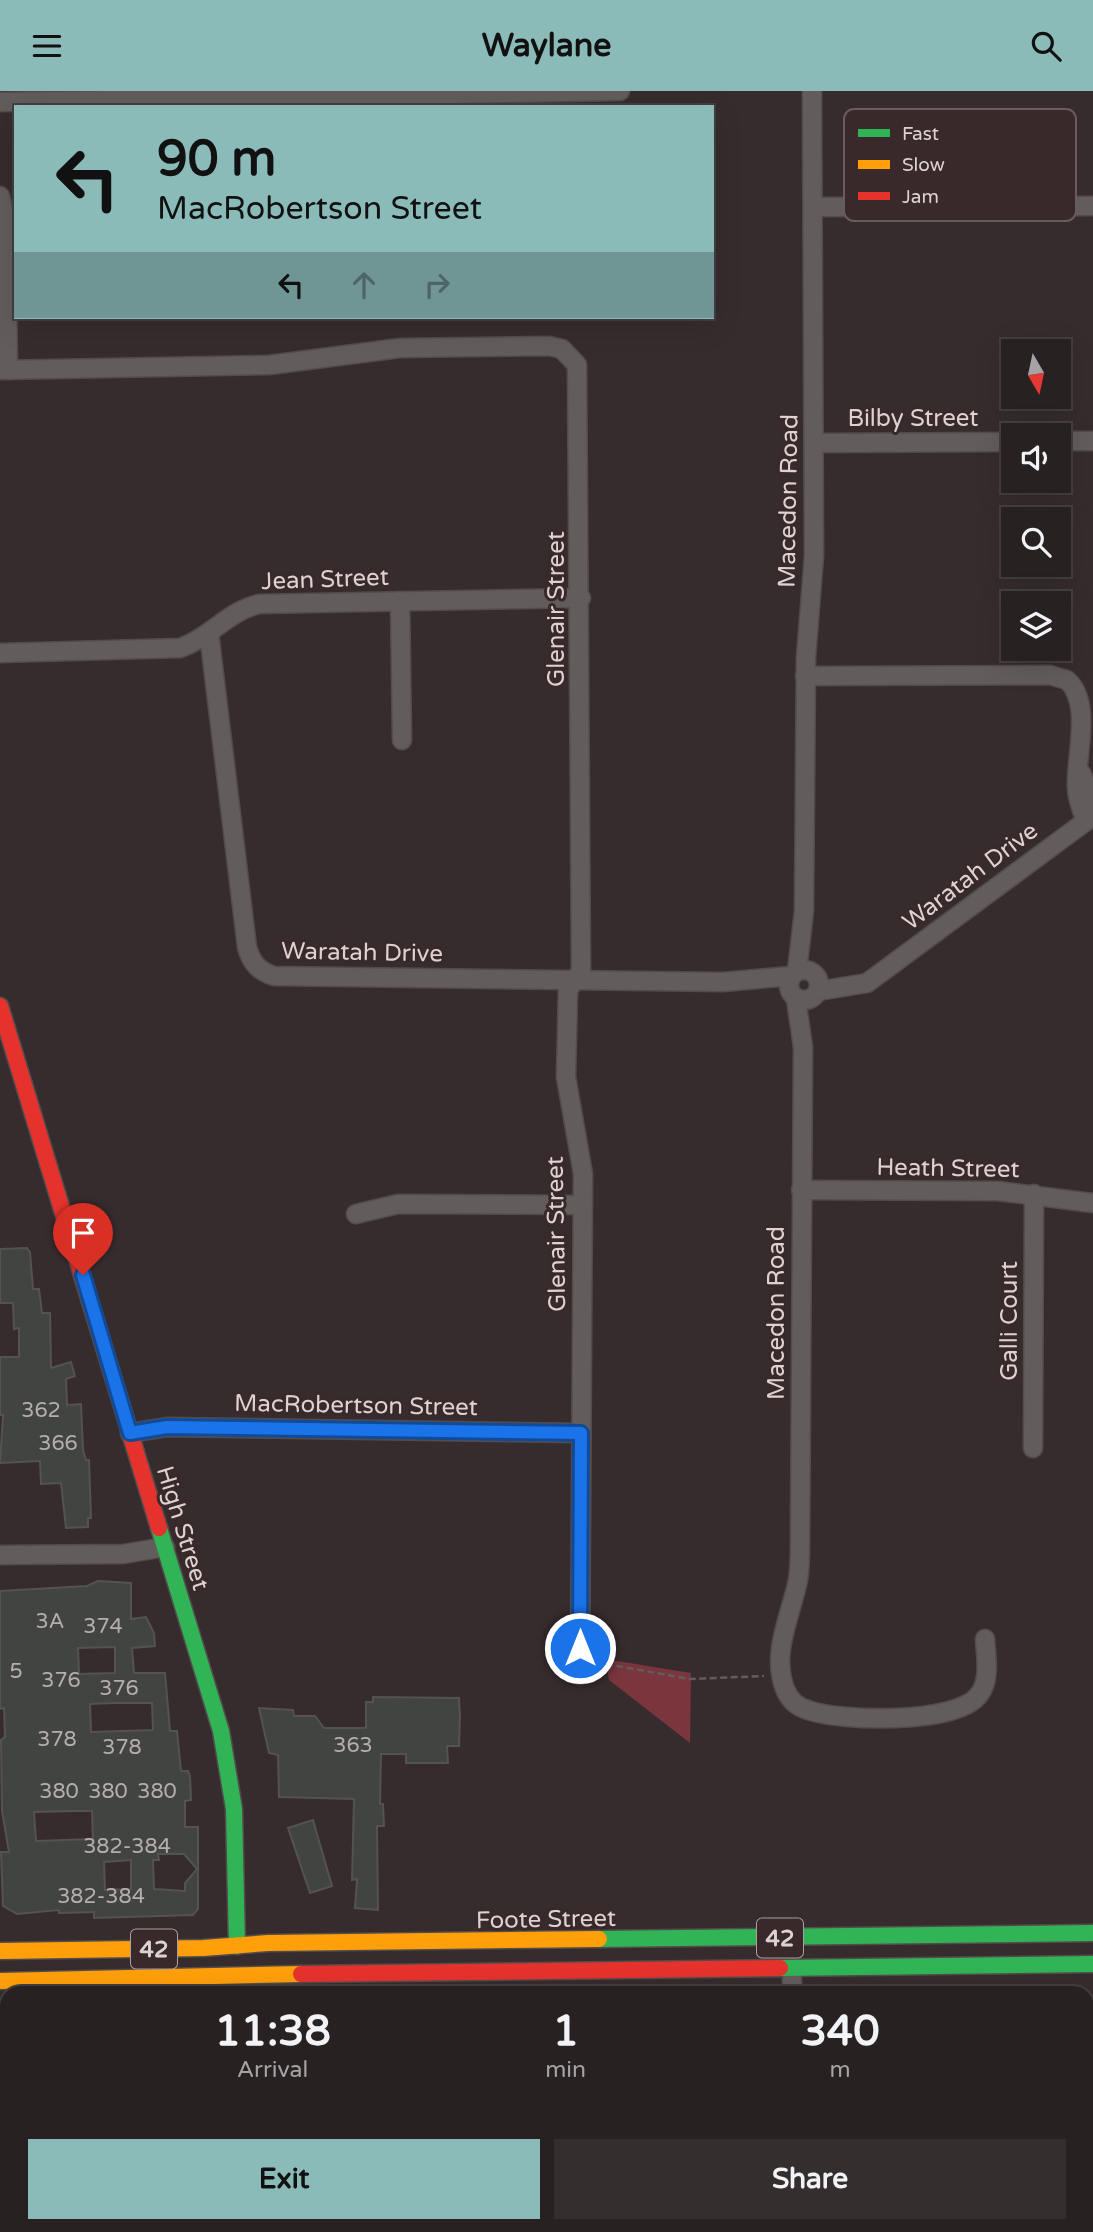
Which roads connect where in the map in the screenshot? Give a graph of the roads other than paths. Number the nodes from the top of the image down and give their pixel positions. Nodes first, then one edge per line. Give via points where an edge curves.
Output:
1 (620, 91) edge
2 (812, 91) edge
3 (547, 92) edge
4 (248, 94) edge
5 (0, 102) edge
6 (0, 196) edge
7 (813, 207) junction
8 (844, 207) edge
9 (4, 370) edge
10 (1071, 441) edge
11 (1093, 441) edge
12 (1001, 442) edge
13 (814, 443) junction
14 (581, 598) junction
15 (400, 601) junction
16 (209, 633) junction
17 (0, 653) edge
18 (805, 676) junction
19 (402, 740) dead end
20 (1080, 770) junction
21 (1093, 800) edge
22 (1089, 818) edge
23 (574, 981) junction
24 (804, 985) junction
25 (0, 1006) edge
26 (801, 1190) junction
27 (1034, 1194) junction
28 (1093, 1203) edge
29 (583, 1205) junction
30 (356, 1213) dead end
31 (130, 1433) junction
32 (581, 1433) junction
33 (1033, 1448) dead end
34 (165, 1547) junction
35 (0, 1555) edge
36 (985, 1639) dead end
37 (580, 1675) dead end
38 (1093, 1933) edge
39 (237, 1946) junction
40 (0, 1951) edge
41 (1093, 1964) edge
42 (792, 1969) junction
43 (0, 1981) edge
44 (237, 1985) edge
45 (792, 1986) edge

1 - 3 street
2 - 7 street, Macedon Road
3 - 4 street
4 - 5 street
6 - 9 street via 6,224
7 - 8 street
7 - 13 street, Macedon Road
9 - 14 street, Glenair Street via 269,365 413,348 562,349 574,358 579,373
10 - 11 street
12 - 13 street, Bilby Street
13 - 18 street, Macedon Road via 814,569
14 - 15 street, Jean Street
14 - 23 street, Glenair Street via 582,971
15 - 16 street, Jean Street via 259,604 240,610
15 - 19 street
16 - 17 street, Jean Street via 180,648
16 - 23 street, Waratah Drive via 247,947 256,966 274,976
18 - 20 street via 1060,677 1073,685 1079,700
18 - 24 street, Macedon Road
20 - 21 street
20 - 22 street via 1076,787
22 - 24 street, Waratah Drive via 877,976 858,987
23 - 24 street, Waratah Drive
23 - 29 street, Glenair Street via 568,990 566,1077 582,1163
24 - 26 street, Macedon Road
25 - 31 main road, High Street
26 - 27 street, Heath Street
26 - 36 street, Macedon Road via 798,1580 782,1641 782,1675 793,1702 808,1711 870,1717 964,1706 979,1695 986,1678
27 - 28 street, Heath Street
27 - 33 street, Galli Court
29 - 30 street via 398,1204
29 - 32 street, Glenair Street
31 - 32 street, MacRobertson Street via 167,1427
31 - 34 main road, High Street
32 - 37 street, Glenair Street
34 - 35 street via 123,1554
34 - 39 main road, High Street via 229,1770
38 - 39 main road, Foote Street / 42
39 - 40 main road, Foote Street / 42
39 - 44 main road, High Street
41 - 42 main road, 42
42 - 44 main road, 42
42 - 45 street
43 - 44 main road, 42

